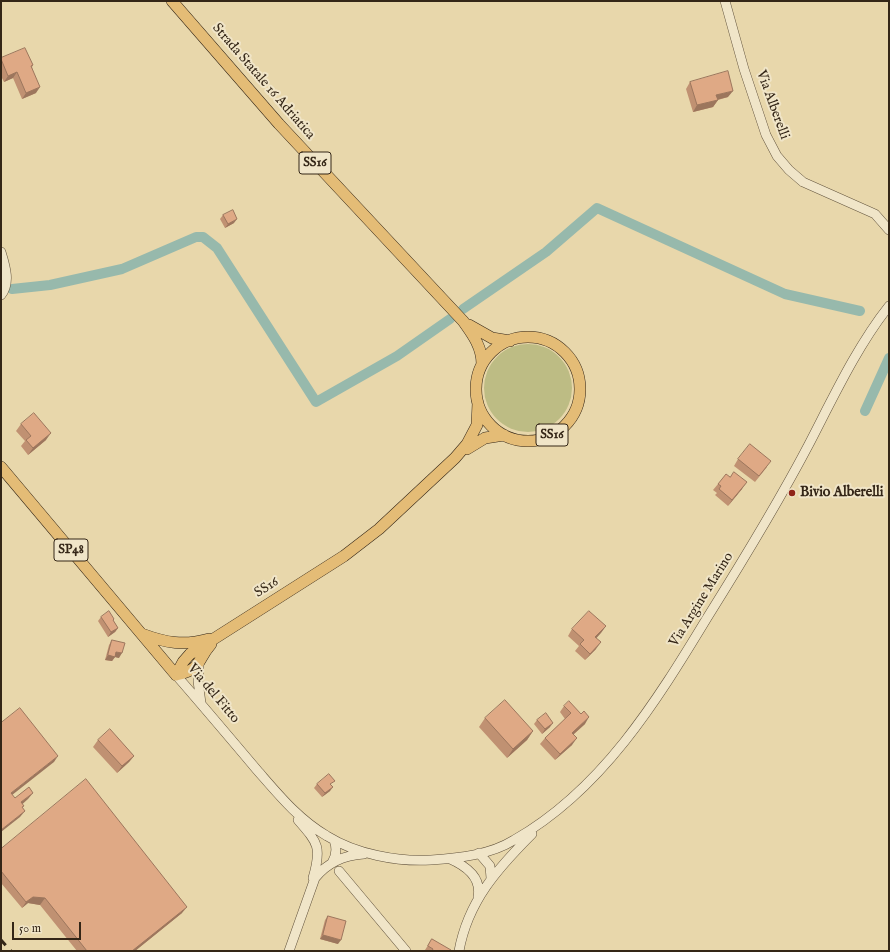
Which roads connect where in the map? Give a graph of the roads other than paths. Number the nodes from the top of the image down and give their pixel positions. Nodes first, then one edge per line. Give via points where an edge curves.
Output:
1 (172, 1) edge
2 (725, 1) edge
3 (889, 230) edge
4 (1, 252) edge
5 (1, 295) edge
6 (889, 306) edge
7 (463, 321) junction
8 (510, 341) junction
9 (482, 364) junction
10 (478, 404) junction
11 (504, 435) junction
12 (455, 458) junction
13 (1, 467) edge
14 (142, 634) junction
15 (222, 634) junction
16 (200, 665) junction
17 (176, 675) junction
18 (202, 705) junction
19 (294, 812) junction
20 (548, 819) junction
21 (334, 840) junction
22 (479, 853) junction
23 (372, 854) junction
24 (317, 858) junction
25 (450, 859) junction
26 (332, 863) junction
27 (340, 871) dead end
28 (473, 874) junction
29 (491, 878) junction
30 (309, 893) junction
31 (476, 903) junction
32 (289, 951) edge
33 (406, 951) edge
34 (459, 951) edge

1 - 7 main road, Strada Statale 16 Adriatica / SS16 via 279,124
2 - 3 street, Via Alberelli via 766,135 777,156 803,182 875,214
4 - 5 street via 7,272
6 - 20 street, Via Argine Marino / SP48 via 851,367 764,525 676,670 633,732 598,773
7 - 8 main road, Strada Statale 16 Adriatica via 484,335
7 - 9 main road, Strada Statale 16 Adriatica via 477,342
8 - 9 main road, Strada Statale 16 Adriatica / SS16 via 491,352
8 - 11 main road, Strada Statale 16 Adriatica / SS16 via 519,338 539,339 557,346 571,360 578,378 579,397 572,416 551,436 523,441
9 - 10 main road, Strada Statale 16 Adriatica / SS16 via 476,384
10 - 11 main road, Strada Statale 16 Adriatica / SS16 via 490,425
10 - 12 main road, SS16 via 476,430
11 - 12 main road, SS16 via 480,440
12 - 15 main road, SS16 via 370,537
13 - 14 main road, Via del Fitto / SP48
14 - 15 main road, SS16 via 178,644 198,642
14 - 17 main road, Via del Fitto / SP48
15 - 16 main road, SS16 via 207,648
15 - 17 main road, SS16 via 190,654
16 - 17 main road
16 - 18 street, SS16 via 198,681
17 - 18 street, Via del Fitto / SP48
18 - 19 street, Via del Fitto / SP48
19 - 21 street, Via del Fitto / SP48
19 - 24 street via 316,844
20 - 22 street, Via Argine Marino / SP48 via 514,841
20 - 29 street
21 - 23 street, Via del Fitto / SP48
21 - 24 street via 323,848
21 - 26 street via 336,848
22 - 25 street, Via del Fitto / SP48
22 - 28 street
22 - 29 street via 490,866
23 - 25 street, Via del Fitto / SP48 via 404,859
23 - 26 street via 349,855
24 - 30 street
25 - 28 street, Via del Fitto via 466,867
26 - 30 street via 315,878
27 - 33 street
28 - 31 street via 479,886
29 - 31 street
30 - 32 street
31 - 34 street

